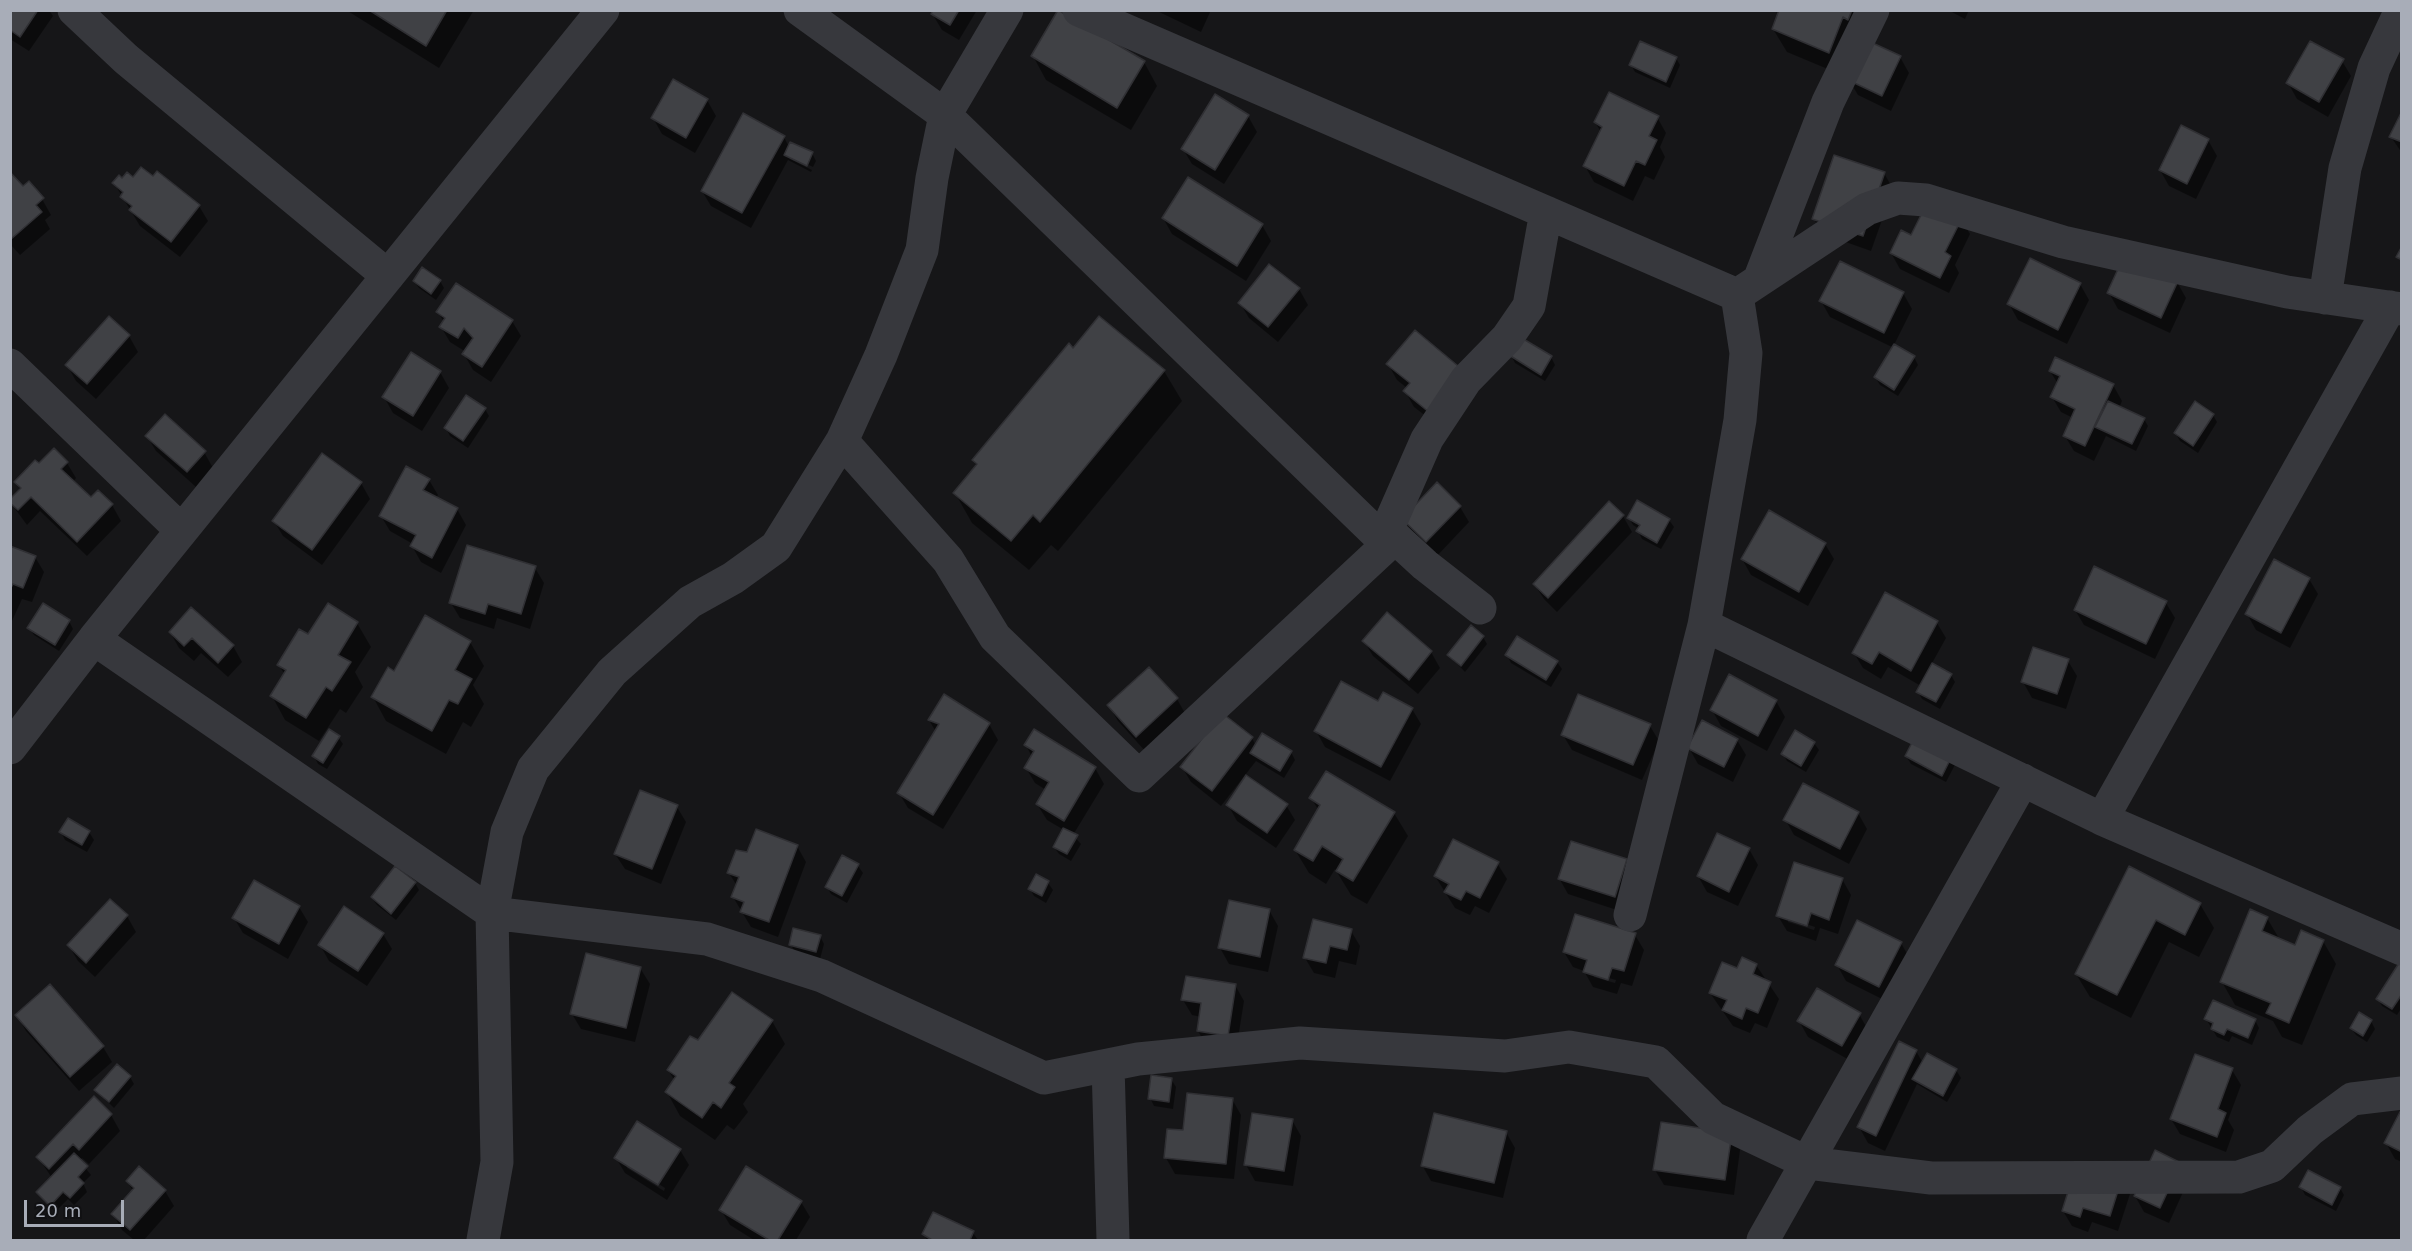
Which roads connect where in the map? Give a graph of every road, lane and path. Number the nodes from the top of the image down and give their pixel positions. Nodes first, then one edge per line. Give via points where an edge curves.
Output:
1 (74, 10) edge
2 (603, 10) edge
3 (800, 10) edge
4 (1007, 10) edge
5 (1079, 10) edge
6 (1873, 10) edge
7 (2401, 10) edge
8 (945, 115) junction
9 (1546, 212) junction
10 (388, 276) junction
11 (1748, 287) junction
12 (2325, 298) junction
13 (2396, 308) edge
14 (10, 365) edge
15 (842, 441) junction
16 (182, 530) junction
17 (1480, 608) dead end
18 (1704, 625) junction
19 (94, 639) junction
20 (10, 748) edge
21 (2023, 780) junction
22 (2102, 819) junction
23 (492, 913) junction
24 (1630, 915) dead end
25 (2402, 949) edge
26 (1108, 1065) junction
27 (2402, 1093) edge
28 (1808, 1163) junction
29 (483, 1240) edge
30 (1113, 1240) edge
31 (1763, 1240) edge

1 - 10 street via 126,59
2 - 10 street
3 - 8 street
4 - 8 street
5 - 9 street
6 - 11 street via 1828,102
7 - 12 street via 2374,68 2345,168
8 - 15 street via 922,250
8 - 15 street via 1380,537 1385,547 1139,776 995,636 948,560
9 - 11 street
9 - 17 street via 1529,306 1508,338 1466,380 1427,439 1387,530 1425,566
10 - 16 street
11 - 12 street via 1867,209 1898,198 1926,200 2063,242
11 - 18 street via 1740,420
12 - 13 street
13 - 22 street
14 - 16 street
15 - 23 street via 776,547 690,602 612,672 533,769 507,832
16 - 19 street
18 - 21 street
18 - 24 street
19 - 20 street
19 - 23 street
21 - 22 street
21 - 28 street
22 - 25 street
23 - 26 street via 707,939 822,976 1044,1078
23 - 29 street via 497,1162
26 - 28 street via 1300,1043 1505,1056 1569,1047 1656,1062 1713,1118
26 - 30 street
27 - 28 street via 2352,1099 2310,1130 2272,1166 2239,1177 1931,1178
28 - 31 street

